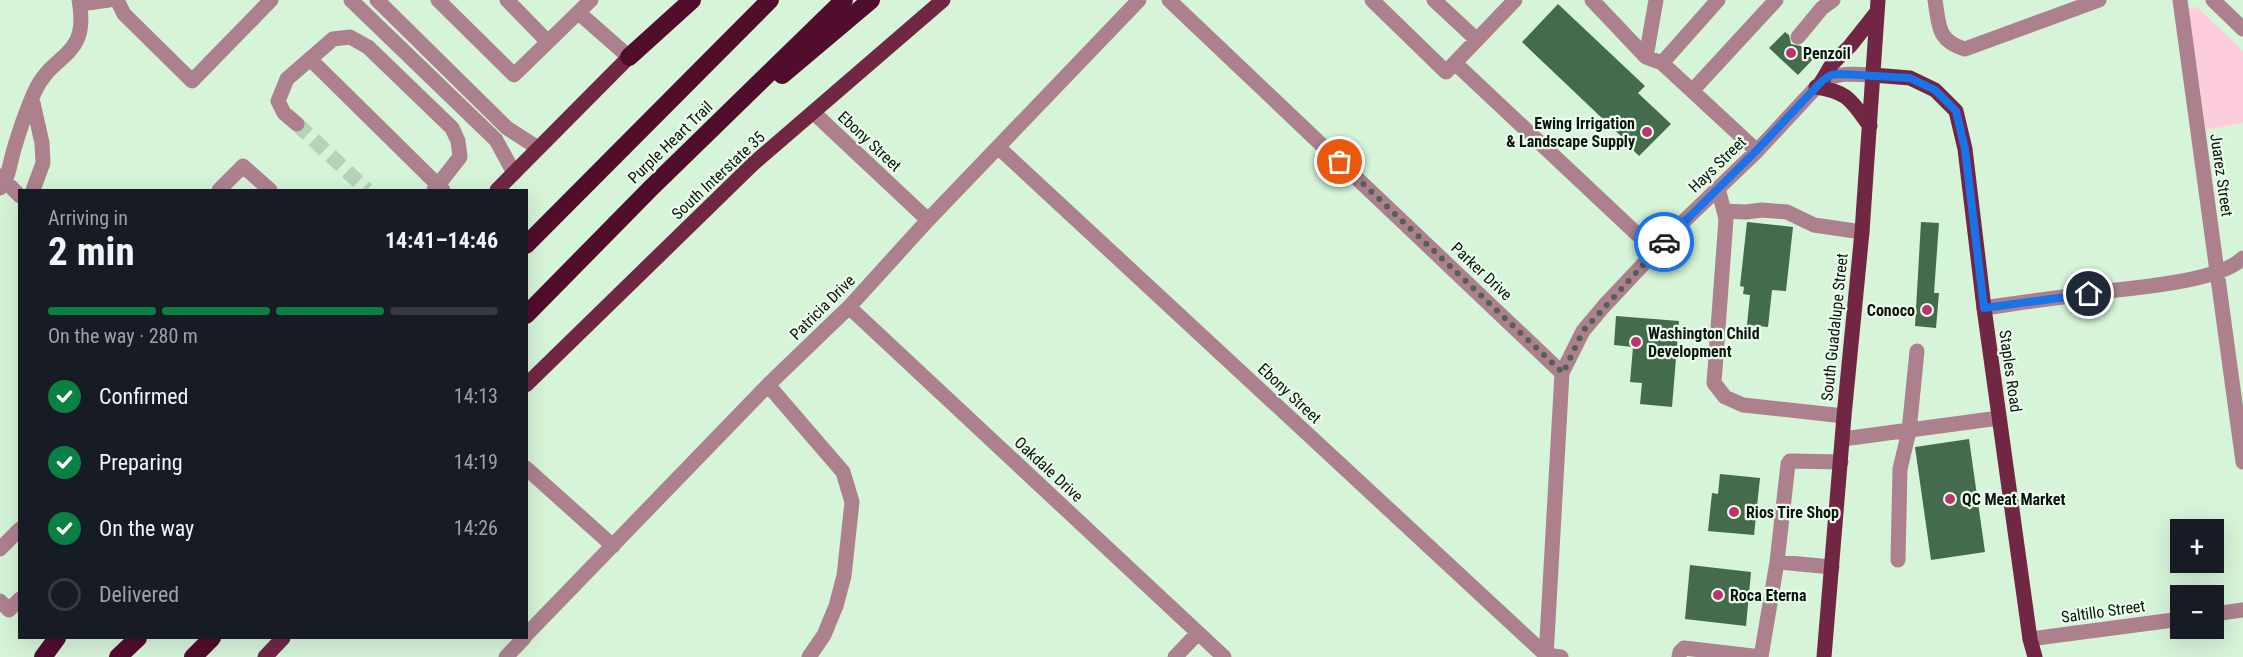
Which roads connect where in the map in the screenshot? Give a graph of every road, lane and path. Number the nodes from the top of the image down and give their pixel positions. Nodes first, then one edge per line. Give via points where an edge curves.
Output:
1 (109, 0) edge
2 (117, 0) edge
3 (272, 0) edge
4 (378, 0) edge
5 (438, 0) edge
6 (507, 0) edge
7 (591, 0) edge
8 (684, 0) edge
9 (692, 0) edge
10 (770, 0) edge
11 (844, 0) edge
12 (871, 0) edge
13 (943, 0) edge
14 (1139, 0) edge
15 (1169, 0) edge
16 (1372, 0) edge
17 (1434, 0) edge
18 (1515, 0) edge
19 (1592, 0) edge
20 (1656, 0) edge
21 (1718, 0) edge
22 (1776, 0) edge
23 (1833, 0) edge
24 (1935, 0) edge
25 (2099, 0) edge
26 (2180, 0) edge
27 (2213, 0) edge
28 (80, 2) edge
29 (361, 4) edge
30 (1878, 6) edge
31 (579, 13) junction
32 (2243, 29) edge
33 (1798, 37) dead end
34 (1477, 40) junction
35 (548, 42) junction
36 (629, 57) junction
37 (1647, 57) junction
38 (310, 59) junction
39 (1455, 63) junction
40 (1662, 63) junction
41 (454, 75) junction
42 (1874, 75) junction
43 (1819, 84) junction
44 (442, 89) junction
45 (1692, 91) junction
46 (33, 94) junction
47 (814, 113) junction
48 (297, 124) tunnel mouth
49 (1870, 126) junction
50 (998, 147) junction
51 (538, 148) junction
52 (1756, 151) junction
53 (514, 173) junction
54 (2, 182) edge
55 (651, 188) junction
56 (1718, 188) junction
57 (33, 189) edge
58 (220, 189) edge
59 (269, 189) edge
60 (438, 189) edge
61 (498, 189) edge
62 (18, 194) edge
63 (1724, 211) junction
64 (928, 220) junction
65 (1862, 232) junction
66 (528, 243) edge
67 (1655, 251) junction
68 (2243, 258) edge
69 (2216, 273) junction
70 (849, 307) junction
71 (1984, 308) junction
72 (528, 313) edge
73 (1917, 351) dead end
74 (1563, 373) junction
75 (528, 383) edge
76 (768, 385) junction
77 (1844, 416) junction
78 (1999, 418) junction
79 (1909, 430) junction
80 (1843, 440) junction
81 (1841, 462) junction
82 (2243, 462) edge
83 (528, 470) edge
84 (18, 531) edge
85 (613, 546) junction
86 (0, 549) edge
87 (1898, 560) dead end
88 (1777, 562) junction
89 (1832, 567) junction
90 (0, 601) edge
91 (18, 602) edge
92 (2243, 610) edge
93 (2224, 613) edge
94 (2170, 620) edge
95 (1198, 633) junction
96 (528, 634) edge
97 (56, 639) edge
98 (56, 639) edge
99 (137, 639) edge
100 (211, 639) edge
101 (282, 639) edge
102 (523, 639) edge
103 (2030, 639) junction
104 (1551, 656) edge
105 (39, 657) edge
106 (43, 657) edge
107 (118, 657) edge
108 (193, 657) edge
109 (265, 657) edge
110 (506, 657) edge
111 (809, 657) edge
112 (1175, 657) edge
113 (1224, 657) edge
114 (1679, 657) edge
115 (1824, 657) edge
116 (2035, 657) edge

1 - 28 street
2 - 3 street via 124,14 192,81
4 - 41 street
5 - 35 street via 514,75
6 - 35 street
7 - 31 street
8 - 36 main road
9 - 36 highway
10 - 66 highway, Purple Heart Trail
11 - 55 highway, Purple Heart Trail
12 - 55 highway
13 - 47 main road, South Interstate 35
14 - 50 street, Patricia Drive
15 - 74 street, Parker Drive
16 - 39 street via 1446,72
17 - 34 street
18 - 34 street
19 - 37 street
20 - 37 street
21 - 40 street
22 - 45 street
23 - 33 street via 1821,8
24 - 25 street via 1940,31 1951,45 1965,49
26 - 69 street, Juarez Street
27 - 32 street
28 - 46 street via 81,32 77,42
29 - 44 street
30 - 42 main road, South Guadalupe Street
30 - 43 main road
31 - 35 street
31 - 36 street
34 - 39 street
36 - 51 main road
37 - 40 street
38 - 48 street via 286,80 278,101 284,113
38 - 60 street
38 - 60 street via 333,39 350,37 368,47 452,128 460,157
39 - 67 street
40 - 45 street
41 - 44 street
41 - 51 street via 507,128
42 - 43 street via 1831,75
42 - 49 main road, South Guadalupe Street
42 - 71 main road, Staples Road via 1910,78 1935,90 1956,111 1965,149
43 - 49 main road via 1848,97
43 - 52 street, Hays Street
44 - 53 street via 496,140
45 - 52 street
46 - 54 street
46 - 57 street via 43,163
47 - 64 street, Ebony Street
47 - 75 main road, South Interstate 35 via 754,163
49 - 65 main road, South Guadalupe Street
50 - 64 street, Patricia Drive
50 - 104 street, Ebony Street
51 - 53 main road
52 - 56 street, Hays Street
53 - 61 main road
54 - 62 street
55 - 72 highway, Purple Heart Trail
56 - 63 street
56 - 67 street, Hays Street
58 - 59 street via 243,165
63 - 65 street via 1787,212 1814,225
63 - 77 street via 1714,383 1725,397 1743,405
64 - 70 street, Patricia Drive
65 - 77 main road, South Guadalupe Street
67 - 74 street, Hays Street via 1583,331
68 - 69 street
69 - 71 street
69 - 82 street, Juarez Street
70 - 76 street, Patricia Drive
70 - 95 street, Oakdale Drive
71 - 78 main road, Staples Road
73 - 79 street
74 - 104 street
76 - 85 street, Patricia Drive
76 - 111 street via 843,472 852,502 844,576 836,606
77 - 80 main road, South Guadalupe Street
78 - 79 street
78 - 103 main road, Staples Road
79 - 80 street
79 - 87 street via 1900,469
80 - 81 main road, South Guadalupe Street
81 - 88 street via 1788,464
81 - 89 main road, South Guadalupe Street
83 - 85 street
84 - 86 street
85 - 96 street, Patricia Drive
88 - 89 street
88 - 114 street via 1761,657 1684,648
89 - 115 main road, South Guadalupe Street
90 - 91 street via 9,609
92 - 93 street
94 - 103 street, Saltillo Street
95 - 112 street
95 - 113 street, Oakdale Drive
97 - 105 main road
98 - 106 highway
99 - 107 highway
100 - 108 highway
101 - 109 main road
102 - 110 street, Patricia Drive
103 - 116 main road, Staples Road

